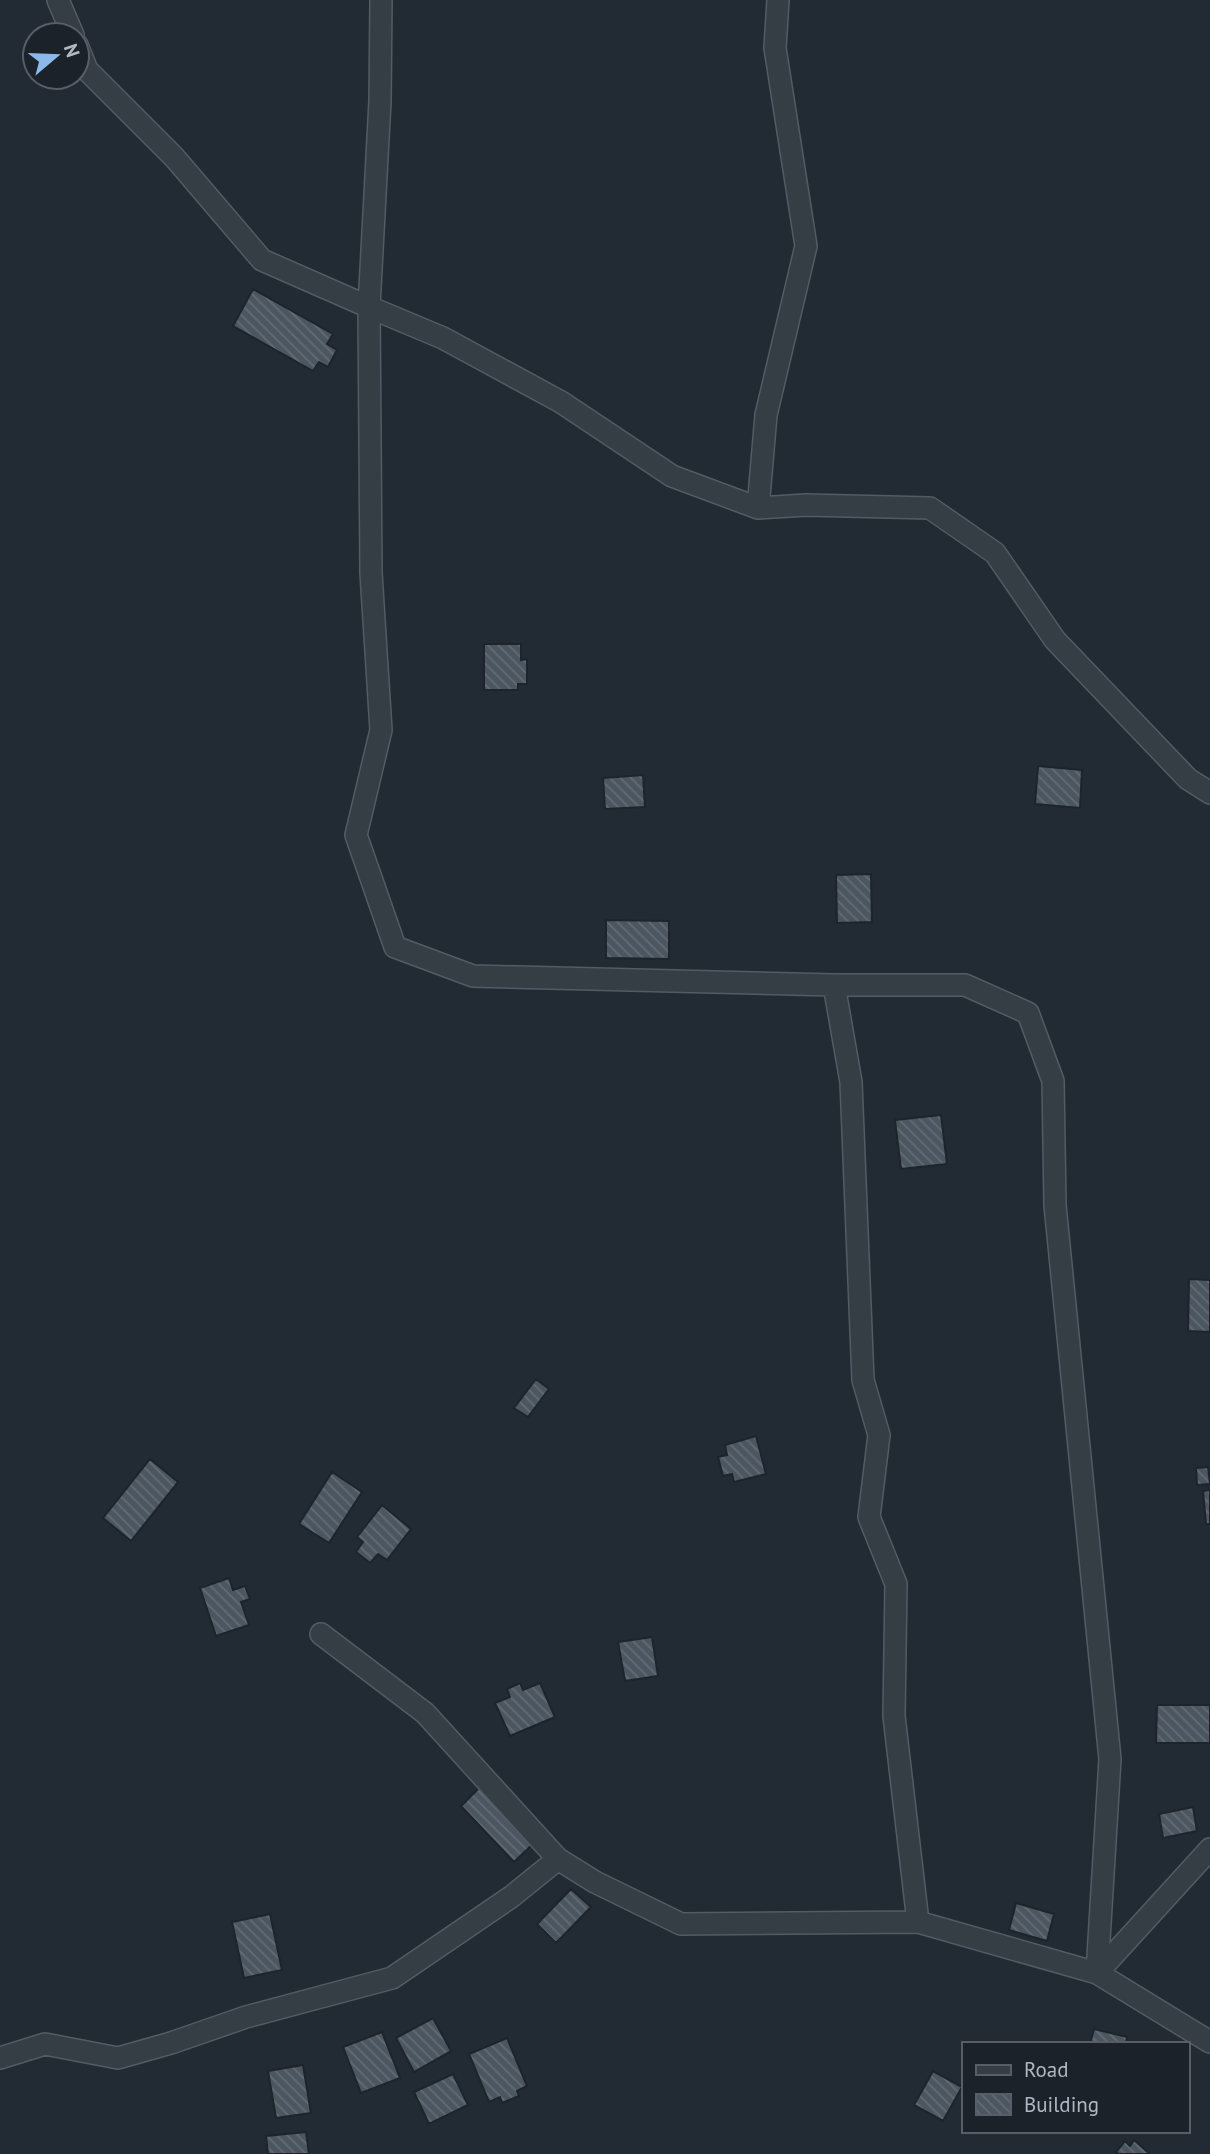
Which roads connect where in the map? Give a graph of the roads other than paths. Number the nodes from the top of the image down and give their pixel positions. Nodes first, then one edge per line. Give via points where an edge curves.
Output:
1 (58, 0) edge
2 (381, 0) edge
3 (778, 0) edge
4 (67, 21) edge
5 (91, 74) edge
6 (369, 307) junction
7 (758, 508) junction
8 (1210, 793) edge
9 (834, 985) junction
10 (321, 1634) dead end
11 (1210, 1849) edge
12 (558, 1859) junction
13 (918, 1922) junction
14 (1097, 1973) junction
15 (1210, 2042) edge
16 (0, 2058) edge

1 - 4 street
2 - 6 street
3 - 7 street via 775,48 806,246 766,415
5 - 6 street via 174,157 262,260
6 - 7 street via 443,338 561,402 672,477
6 - 9 street via 371,573 381,730 356,835 395,947 473,976
7 - 8 street via 930,508 995,553 1055,640 1188,779
9 - 13 street via 851,1082 863,1380 879,1435 869,1517 896,1584 894,1716
9 - 14 street via 965,985 1028,1013 1053,1081 1055,1205 1110,1759
10 - 12 street via 425,1713
11 - 14 street
12 - 13 street via 681,1924
12 - 16 street via 511,1898 392,1978 118,2058 44,2044
13 - 14 street
14 - 15 street

